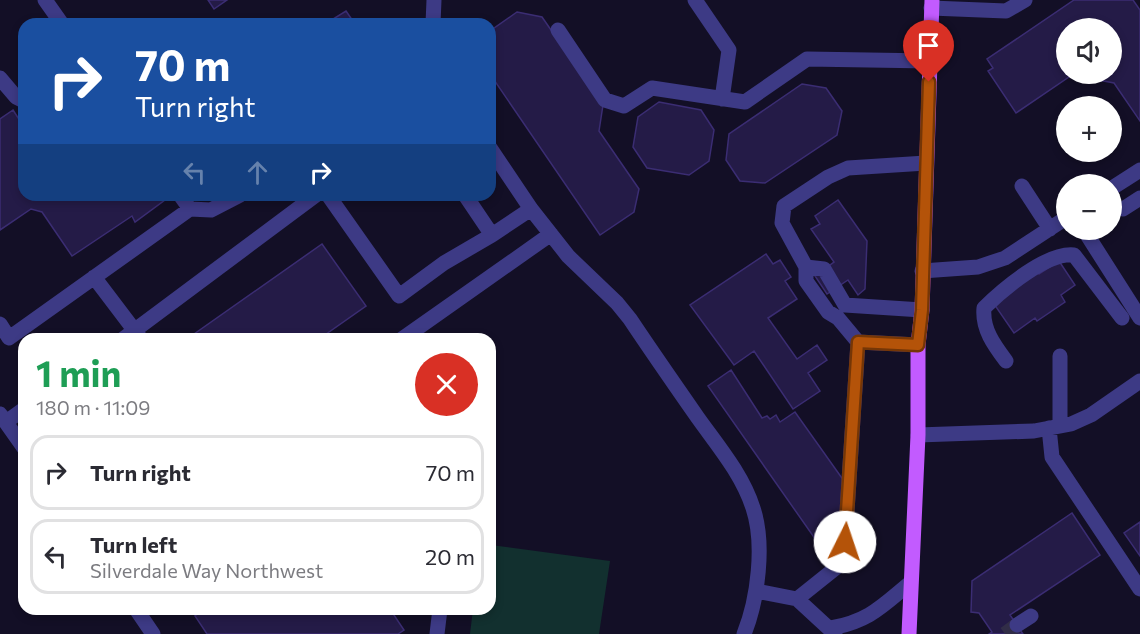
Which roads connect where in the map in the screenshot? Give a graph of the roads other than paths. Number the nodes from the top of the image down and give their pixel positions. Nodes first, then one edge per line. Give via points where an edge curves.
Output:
1 (45, 0) edge
2 (434, 0) edge
3 (695, 0) edge
4 (1025, 0) edge
5 (932, 4) edge
6 (58, 18) edge
7 (433, 18) edge
8 (558, 30) dead end
9 (930, 61) junction
10 (0, 78) edge
11 (18, 98) edge
12 (722, 99) junction
13 (496, 157) edge
14 (926, 163) junction
15 (1140, 170) edge
16 (1122, 182) edge
17 (1022, 186) dead end
18 (1140, 198) edge
19 (184, 201) edge
20 (228, 201) edge
21 (308, 201) edge
22 (332, 201) edge
23 (469, 201) edge
24 (531, 208) junction
25 (1123, 209) dead end
26 (190, 210) junction
27 (1056, 225) edge
28 (1050, 229) junction
29 (551, 234) junction
30 (492, 235) junction
31 (1090, 240) edge
32 (806, 267) junction
33 (922, 272) junction
34 (94, 277) junction
35 (922, 310) junction
36 (1122, 318) dead end
37 (1140, 318) edge
38 (0, 324) edge
39 (131, 333) edge
40 (137, 333) edge
41 (411, 333) edge
42 (858, 342) junction
43 (918, 345) junction
44 (1060, 356) dead end
45 (1006, 361) dead end
46 (1140, 381) edge
47 (18, 412) edge
48 (3, 418) edge
49 (1054, 427) junction
50 (918, 435) junction
51 (18, 439) edge
52 (910, 584) junction
53 (1140, 589) edge
54 (756, 591) junction
55 (797, 599) junction
56 (140, 615) edge
57 (440, 615) edge
58 (1031, 616) dead end
59 (1017, 625) tunnel mouth
60 (833, 631) edge
61 (153, 634) edge
62 (437, 634) edge
63 (744, 634) edge
64 (909, 634) edge

1 - 6 street
2 - 7 street
3 - 12 street via 729,50
4 - 5 street via 1006,11
5 - 9 main road
8 - 12 street via 605,100 624,106 652,88
9 - 12 street via 807,59 745,102
9 - 14 main road
10 - 11 street
13 - 24 street
14 - 32 street via 848,168 784,207 782,223
14 - 33 main road
15 - 16 street
17 - 28 street
18 - 25 street
19 - 26 street
20 - 26 street via 211,210
21 - 40 street
22 - 30 street via 399,296
23 - 30 street
24 - 29 street
24 - 30 street
26 - 34 street
27 - 28 street
28 - 33 street via 997,261 978,267
29 - 41 street
29 - 54 street via 630,319 737,473 753,508 759,542
31 - 37 street
32 - 35 street via 824,269 845,305
32 - 42 street via 806,281 828,312
33 - 35 main road
34 - 38 street via 9,338
34 - 39 street
35 - 43 main road
36 - 45 street via 1074,255 1050,259 984,308 988,333
42 - 43 street
42 - 55 street via 845,542 837,567
43 - 50 main road
44 - 49 street
46 - 49 street via 1091,415
47 - 48 street
48 - 51 street
49 - 50 street
49 - 53 street via 1052,457
50 - 52 main road
52 - 60 street via 869,616
52 - 64 main road
54 - 55 street
54 - 63 street
55 - 60 street
56 - 61 street
57 - 62 street
58 - 59 street

